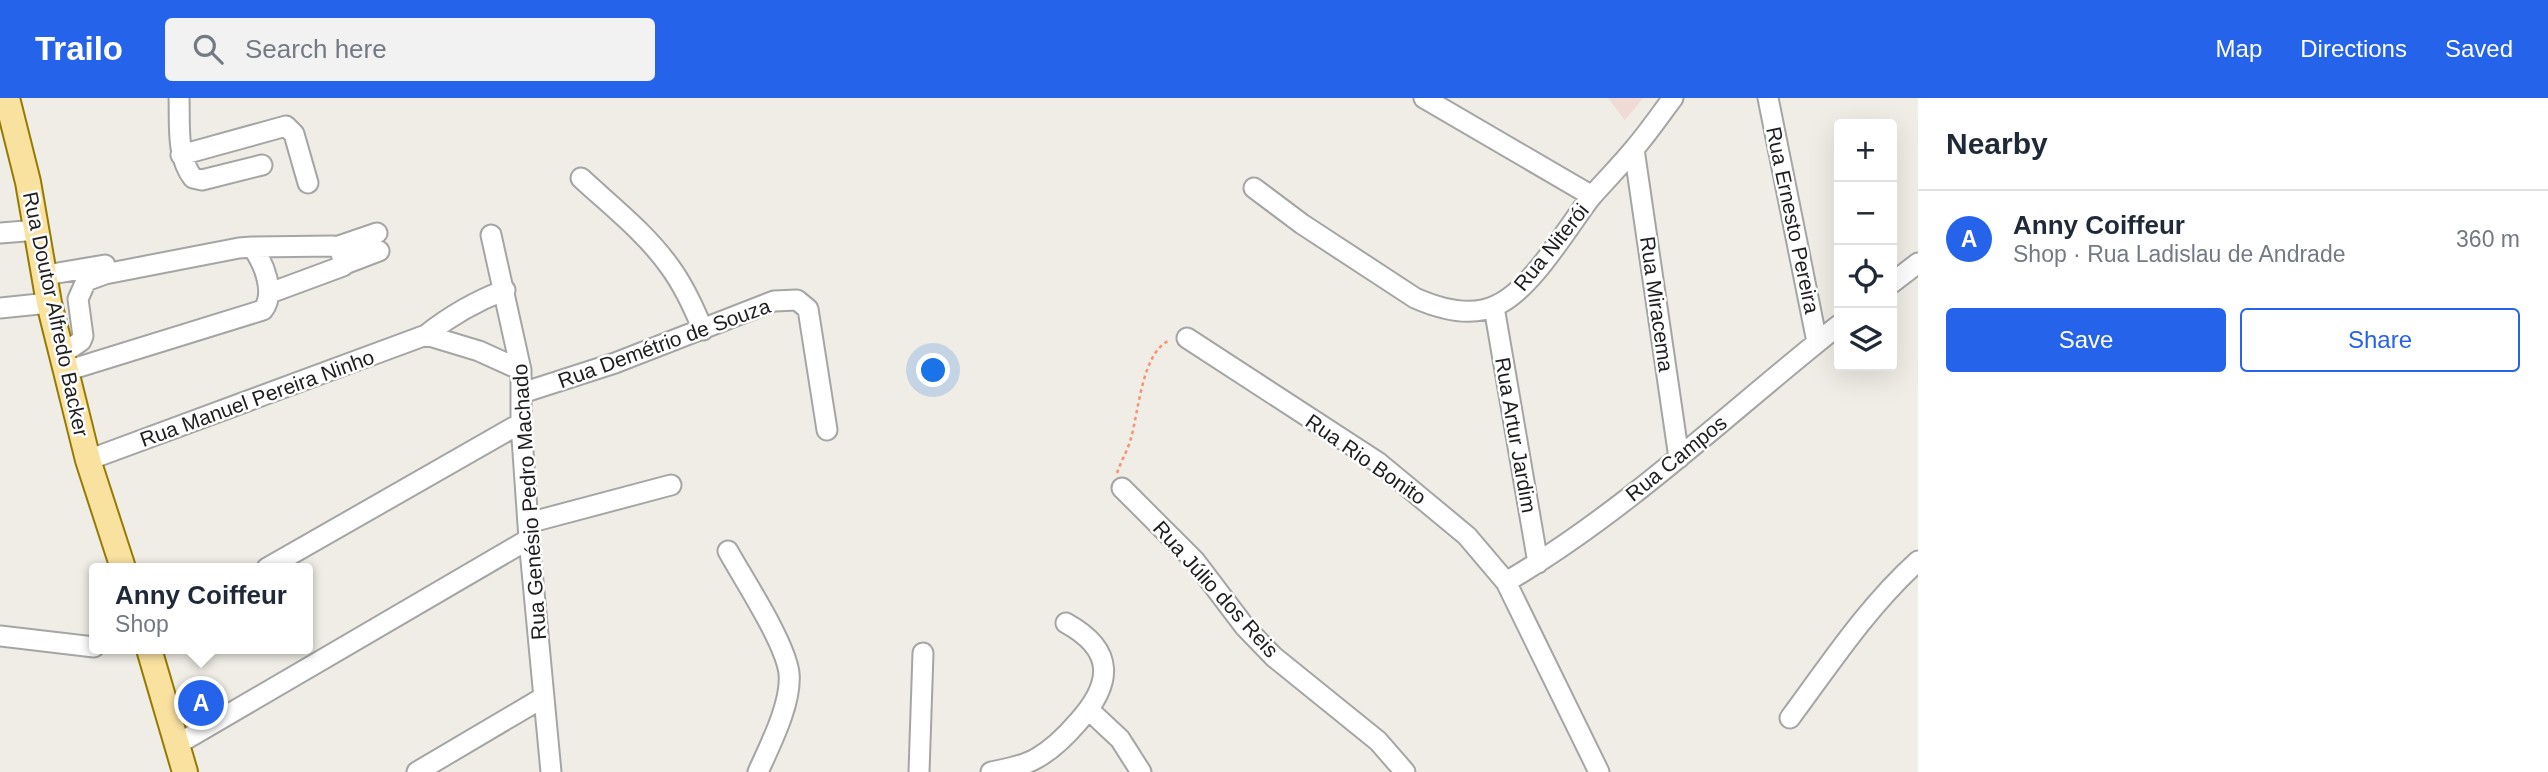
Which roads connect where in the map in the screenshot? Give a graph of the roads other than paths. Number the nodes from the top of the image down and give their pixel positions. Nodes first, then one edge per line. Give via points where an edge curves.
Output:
1 (8, 98) edge
2 (179, 98) edge
3 (1424, 98) edge
4 (1673, 98) edge
5 (1768, 98) edge
6 (1634, 149) junction
7 (181, 155) junction
8 (262, 166) dead end
9 (581, 177) dead end
10 (308, 183) dead end
11 (1254, 188) dead end
12 (1592, 196) junction
13 (38, 230) junction
14 (0, 233) edge
15 (491, 235) dead end
16 (378, 242) dead end
17 (252, 247) junction
18 (157, 254) dead end
19 (340, 255) junction
20 (1918, 263) edge
21 (46, 275) junction
22 (1897, 279) edge
23 (505, 290) junction
24 (270, 293) junction
25 (49, 303) junction
26 (1494, 307) junction
27 (0, 308) edge
28 (1834, 329) edge
29 (704, 330) junction
30 (426, 335) junction
31 (1187, 338) road end
32 (1817, 342) junction
33 (64, 363) junction
34 (521, 370) junction
35 (522, 393) junction
36 (521, 423) junction
37 (827, 430) dead end
38 (1679, 458) junction
39 (88, 460) junction
40 (671, 485) dead end
41 (1122, 488) road end
42 (529, 531) junction
43 (728, 551) dead end
44 (1918, 561) edge
45 (121, 563) edge
46 (276, 563) edge
47 (1538, 563) junction
48 (1506, 582) junction
49 (1066, 623) dead end
50 (0, 636) edge
51 (89, 645) edge
52 (923, 653) dead end
53 (150, 654) edge
54 (544, 696) junction
55 (1089, 710) junction
56 (1790, 718) dead end
57 (176, 745) junction
58 (185, 772) edge
59 (418, 772) edge
60 (551, 772) edge
61 (758, 772) edge
62 (919, 772) edge
63 (990, 772) edge
64 (1141, 772) edge
65 (1405, 772) edge
66 (1599, 772) edge

1 - 13 main road, Rua Doutor Alfredo Backer
2 - 7 street
3 - 12 street
4 - 6 street, Rua Niterói
5 - 32 street, Rua Ernesto Pereira
6 - 12 street, Rua Niterói
6 - 38 street, Rua Miracema
7 - 8 street via 186,170 202,180
7 - 10 street via 286,126 294,134
9 - 29 street via 670,266
11 - 26 street, Rua Niterói via 1415,299 1457,311
12 - 26 street, Rua Niterói via 1532,275 1511,298
13 - 14 street
13 - 21 main road, Rua Doutor Alfredo Backer
15 - 23 street, Rua Genésio Pedro Machado
16 - 19 street
17 - 19 street
17 - 24 street
17 - 33 street via 86,281 78,299 83,336
18 - 21 street
19 - 24 street via 343,266
20 - 22 street
21 - 25 main road, Rua Doutor Alfredo Backer
23 - 30 street, Rua Manuel Pereira Ninho via 482,299
23 - 34 street, Rua Genésio Pedro Machado
24 - 33 street via 262,310
25 - 27 street
25 - 33 main road, Rua Doutor Alfredo Backer
26 - 47 street, Rua Artur Jardim
28 - 32 street, Rua Campos
29 - 35 street, Rua Demétrio de Souza
29 - 37 street, Rua Demétrio de Souza via 774,301 804,303
30 - 34 street
30 - 39 street, Rua Manuel Pereira Ninho
31 - 48 street, Rua Rio Bonito via 1379,463 1467,536
32 - 38 street, Rua Campos
33 - 39 main road, Rua Doutor Alfredo Backer
34 - 35 street, Rua Genésio Pedro Machado
35 - 36 street, Rua Genésio Pedro Machado
36 - 42 street, Rua Genésio Pedro Machado
36 - 46 street
38 - 47 street, Rua Campos
39 - 45 main road, Rua Doutor Alfredo Backer
40 - 42 street
41 - 65 street, Rua Júlio dos Reis via 1195,561 1274,657 1378,741
42 - 54 street, Rua Genésio Pedro Machado
42 - 57 street
43 - 61 street via 770,626 789,673 787,695
44 - 56 street via 1858,626
47 - 48 street, Rua Campos
48 - 66 street, Rua Rio Bonito
49 - 55 street via 1095,643 1104,662 1105,678
50 - 51 street
52 - 62 street
53 - 57 main road
54 - 59 street
54 - 60 street, Rua Genésio Pedro Machado
55 - 63 street via 1035,760
55 - 64 street via 1120,739
57 - 58 main road

